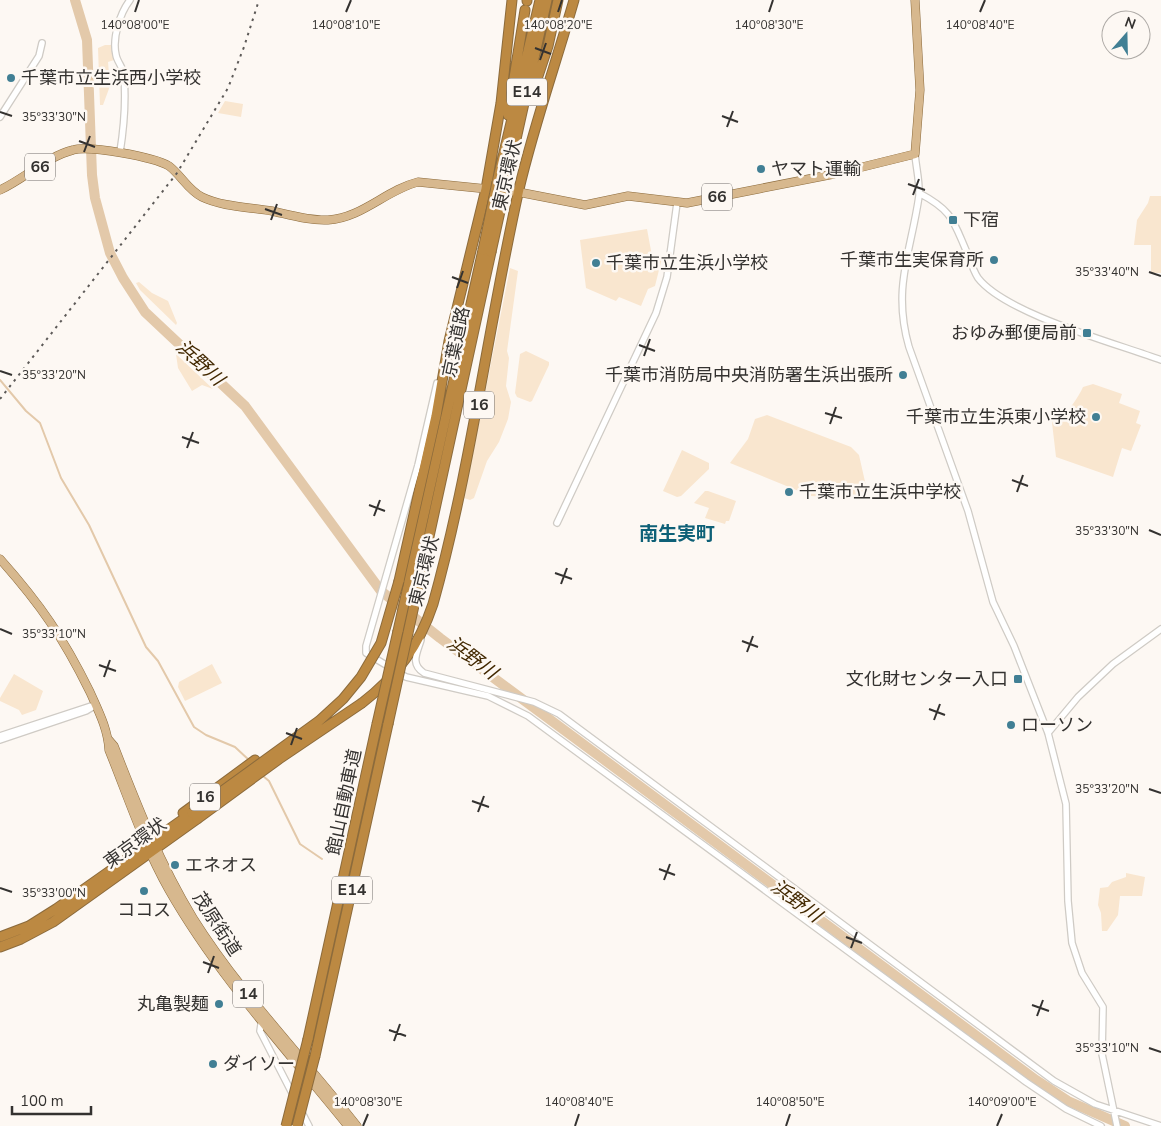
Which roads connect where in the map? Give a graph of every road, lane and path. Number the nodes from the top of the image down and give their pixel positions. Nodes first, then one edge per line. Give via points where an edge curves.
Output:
1 (130, 0) edge
2 (506, 0) edge
3 (512, 0) edge
4 (540, 0) edge
5 (547, 0) edge
6 (558, 0) edge
7 (574, 0) edge
8 (915, 0) edge
9 (526, 4) edge
10 (42, 43) dead end
11 (506, 45) junction
12 (0, 117) edge
13 (120, 152) junction
14 (915, 154) junction
15 (503, 158) junction
16 (509, 172) junction
17 (501, 183) junction
18 (486, 189) junction
19 (0, 190) edge
20 (518, 192) junction
21 (919, 194) junction
22 (677, 203) junction
23 (487, 251) junction
24 (449, 341) junction
25 (1161, 360) edge
26 (557, 523) dead end
27 (0, 559) edge
28 (1161, 629) edge
29 (398, 631) joint
30 (408, 633) joint
31 (421, 635) junction
32 (397, 673) junction
33 (96, 706) junction
34 (1048, 733) junction
35 (0, 736) edge
36 (0, 740) edge
37 (255, 760) dead end
38 (194, 816) junction
39 (153, 845) junction
40 (0, 937) edge
41 (0, 947) edge
42 (264, 1012) junction
43 (261, 1021) junction
44 (1113, 1111) junction
45 (286, 1126) edge
46 (297, 1126) edge
47 (309, 1126) edge
48 (348, 1126) edge
49 (357, 1126) edge
50 (1101, 1126) edge
51 (1117, 1126) edge
52 (1161, 1126) edge

1 - 13 street via 115,42 116,56 124,73
2 - 11 highway
3 - 11 highway, 東京環状 / 16
4 - 15 highway, 京葉道路 / E14
5 - 16 highway, 京葉道路 / E14
6 - 16 highway via 515,161
7 - 20 highway, 東京環状 / 16 via 542,99
8 - 14 main road via 920,90
9 - 15 highway
10 - 12 street via 39,56
11 - 18 highway, 東京環状 / 16 via 501,103
13 - 18 main road, 66 via 164,164 197,194 215,202 323,220 355,213 402,187 418,182
13 - 19 main road, 66 via 81,148 52,159
14 - 21 street
14 - 22 main road, 66 via 834,174
15 - 17 highway, 京葉道路 / E14
16 - 17 highway, 京葉道路 / E14
17 - 23 highway, 京葉道路 / E14, bridge
18 - 20 main road, 66
18 - 24 highway, 東京環状 / 16
20 - 22 main road, 66 via 585,205 628,196
20 - 31 highway, 東京環状 / 16 via 480,396 429,616
21 - 25 street via 946,210 961,236 977,277 998,296 1027,311
21 - 34 street via 902,283 901,308 906,337 968,511 992,602 1014,646
22 - 26 street via 667,277 656,313
23 - 29 highway, 京葉道路 / E14
23 - 30 highway, 京葉道路 / E14
24 - 32 street via 418,465 366,646 370,657
24 - 38 highway, 東京環状 / 16, bridge via 436,416 399,582 380,643 361,677 343,699
27 - 33 main road, 茂原街道 / 14 via 57,629
28 - 34 street via 1113,664 1078,697
29 - 45 highway, 館山自動車道 / E14, bridge
30 - 46 highway, 館山自動車道 / E14, bridge
31 - 32 highway, 東京環状 / 16
31 - 44 street via 415,662 420,670 430,676 502,693 551,709 1036,1067 1073,1093
32 - 38 highway, 東京環状 / 16, bridge via 362,703
32 - 50 street via 426,683 488,696 528,716 1026,1082 1066,1109
33 - 35 street via 84,707
33 - 36 street
33 - 39 main road, 茂原街道 / 14 via 109,750
34 - 44 street via 1066,804 1072,944 1082,973 1103,1007 1102,1054
37 - 39 highway, 16 via 168,824
38 - 39 highway, 東京環状 / 16
39 - 40 highway, 東京環状 / 16 via 41,919
39 - 41 highway, 東京環状 / 16 via 53,922
39 - 42 main road, 茂原街道 / 14 via 194,919 222,961
39 - 43 main road, 茂原街道 / 14 via 168,888 235,989
42 - 43 street
42 - 49 main road, 茂原街道 / 14
43 - 47 street via 260,1031
43 - 48 main road, 茂原街道 / 14
44 - 51 street
44 - 52 street

